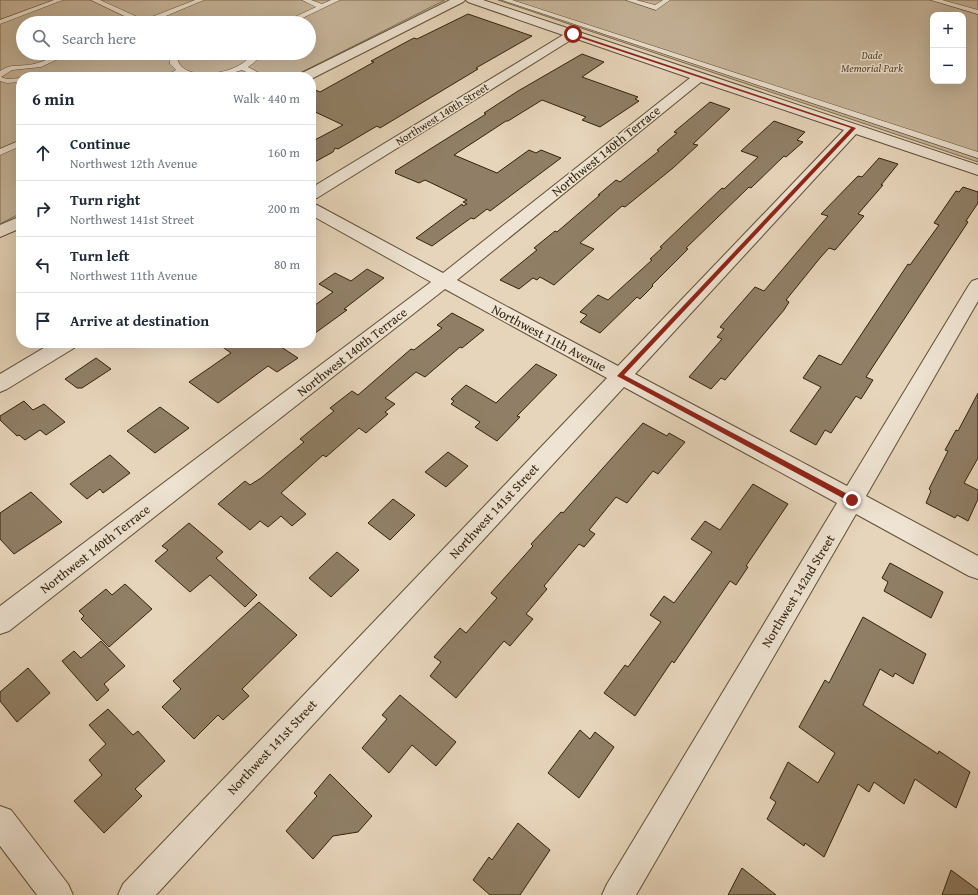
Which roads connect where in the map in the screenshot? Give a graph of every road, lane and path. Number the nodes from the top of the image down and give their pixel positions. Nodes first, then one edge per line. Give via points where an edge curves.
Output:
1 (60, 0) edge
2 (94, 0) edge
3 (201, 0) edge
4 (305, 0) edge
5 (337, 0) edge
6 (459, 0) edge
7 (472, 0) edge
8 (505, 0) edge
9 (629, 0) edge
10 (667, 0) edge
11 (934, 0) edge
12 (322, 6) junction
13 (978, 12) edge
14 (16, 16) edge
15 (16, 16) edge
16 (129, 16) edge
17 (161, 16) edge
18 (301, 16) edge
19 (0, 22) edge
20 (573, 34) junction
21 (48, 60) edge
22 (173, 60) edge
23 (254, 60) edge
24 (0, 64) edge
25 (30, 67) junction
26 (243, 67) junction
27 (9, 69) junction
28 (181, 70) junction
29 (33, 72) edge
30 (177, 72) edge
31 (188, 72) edge
32 (228, 72) edge
33 (253, 72) edge
34 (315, 72) edge
35 (700, 76) junction
36 (1, 79) edge
37 (16, 81) edge
38 (854, 128) junction
39 (16, 145) edge
40 (0, 152) edge
41 (978, 155) edge
42 (978, 170) edge
43 (316, 192) edge
44 (316, 211) edge
45 (16, 224) edge
46 (0, 232) edge
47 (444, 281) junction
48 (978, 286) edge
49 (59, 348) edge
50 (620, 376) junction
51 (0, 384) edge
52 (852, 500) junction
53 (978, 568) edge
54 (0, 622) edge
55 (0, 821) edge
56 (57, 895) edge
57 (134, 895) edge
58 (618, 895) edge

1 - 15 lane
2 - 16 lane
3 - 17 lane
4 - 12 lane
5 - 12 lane
6 - 34 street
7 - 20 street
8 - 41 lane
9 - 10 lane via 656,8
11 - 13 lane
12 - 18 lane
14 - 19 lane
20 - 35 street
20 - 43 street, Northwest 140th Street
21 - 25 lane
22 - 28 lane
23 - 26 lane
24 - 27 lane
25 - 27 lane
25 - 29 lane
26 - 32 lane
26 - 33 lane
27 - 36 lane
28 - 30 lane
28 - 31 lane
35 - 38 street
35 - 47 street, Northwest 140th Terrace
36 - 37 lane
38 - 42 street
38 - 50 street, Northwest 141st Street
39 - 40 lane
44 - 47 street, Northwest 11th Avenue
45 - 46 street
47 - 50 street, Northwest 11th Avenue
47 - 54 street, Northwest 140th Terrace
48 - 52 street, Northwest 142nd Street
49 - 51 street
50 - 52 street, Northwest 11th Avenue
50 - 57 street, Northwest 141st Street
52 - 53 street, Northwest 11th Avenue
52 - 58 street, Northwest 142nd Street
55 - 56 street

